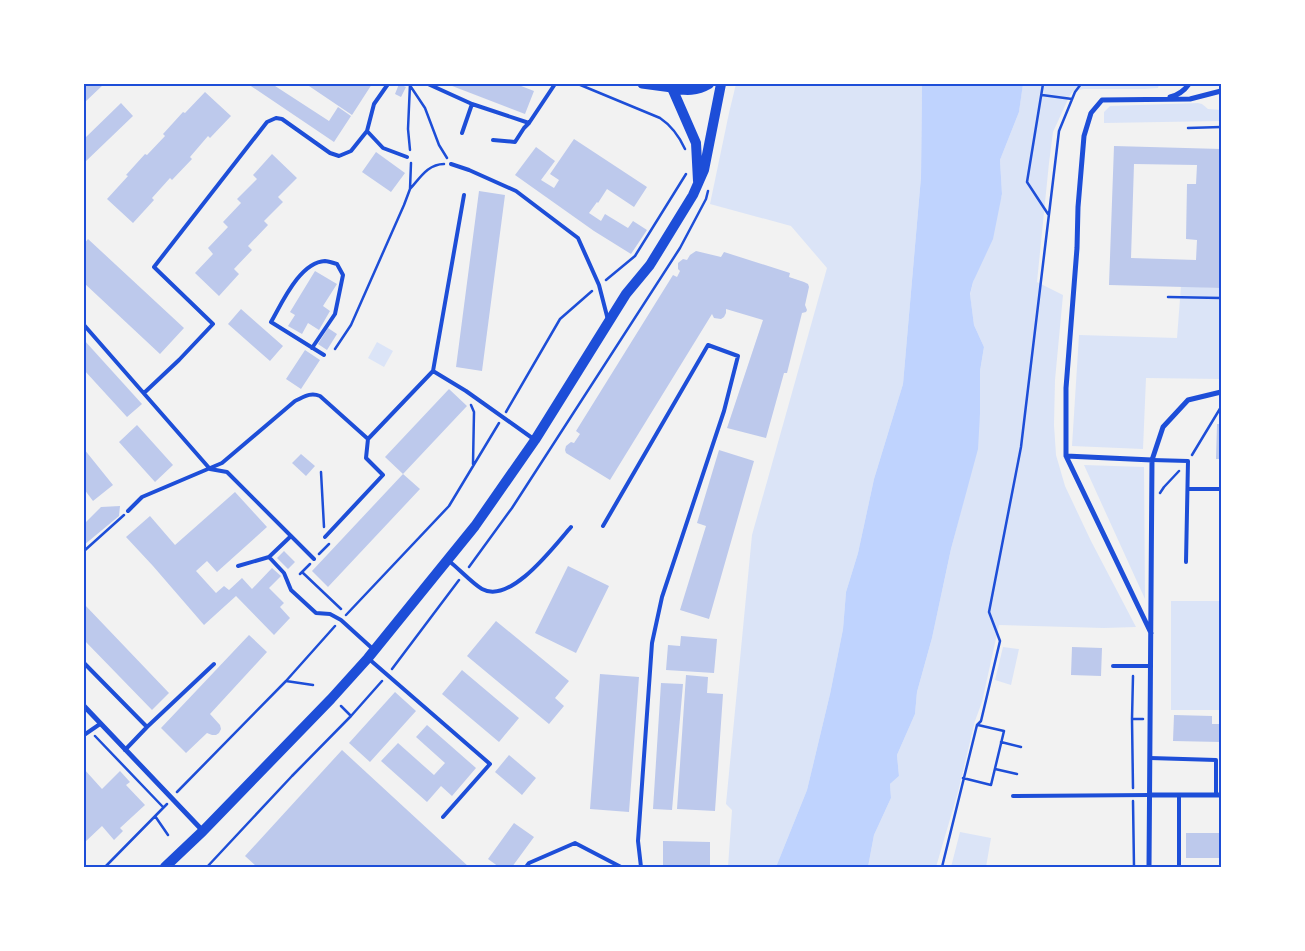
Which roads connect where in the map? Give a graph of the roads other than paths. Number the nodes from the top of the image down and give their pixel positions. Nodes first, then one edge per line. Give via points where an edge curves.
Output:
1 (388, 84) edge
2 (428, 84) edge
3 (555, 84) edge
4 (642, 84) edge
5 (709, 84) edge
6 (721, 84) edge
7 (1190, 84) edge
8 (671, 86) edge
9 (1221, 91) edge
10 (1160, 99) junction
11 (472, 104) junction
12 (530, 124) junction
13 (367, 131) junction
14 (462, 133) dead end
15 (493, 140) dead end
16 (407, 156) dead end
17 (451, 164) road end
18 (698, 182) junction
19 (464, 195) dead end
20 (609, 322) junction
21 (84, 325) edge
22 (312, 348) junction
23 (324, 355) dead end
24 (434, 371) junction
25 (1221, 392) edge
26 (144, 393) junction
27 (368, 439) junction
28 (535, 440) junction
29 (1066, 456) junction
30 (1152, 460) junction
31 (210, 469) junction
32 (1188, 489) junction
33 (1221, 489) edge
34 (128, 511) road end
35 (571, 526) dead end
36 (603, 526) dead end
37 (291, 536) junction
38 (325, 537) road end
39 (269, 556) junction
40 (314, 559) dead end
41 (448, 560) junction
42 (1186, 562) dead end
43 (238, 566) dead end
44 (1152, 633) junction
45 (371, 654) junction
46 (84, 663) edge
47 (214, 664) dead end
48 (1113, 666) dead end
49 (1151, 666) junction
50 (84, 706) edge
51 (100, 724) junction
52 (146, 727) junction
53 (84, 736) edge
54 (125, 750) junction
55 (1150, 758) junction
56 (1150, 795) junction
57 (1179, 795) junction
58 (1218, 795) edge
59 (1013, 796) dead end
60 (443, 817) dead end
61 (203, 831) junction
62 (165, 867) edge
63 (526, 867) edge
64 (621, 867) edge
65 (641, 867) edge
66 (1149, 867) edge
67 (1179, 867) edge

1 - 13 lane via 374,104
2 - 11 lane
3 - 12 lane
4 - 8 street
5 - 8 main road via 681,90
6 - 18 main road via 704,170
7 - 10 street via 1176,95
8 - 18 main road via 696,143
9 - 10 street via 1190,99
10 - 29 street via 1102,100 1091,112 1084,136 1066,388
11 - 12 lane
11 - 14 lane
12 - 15 lane via 515,142
13 - 16 lane via 383,148
13 - 26 lane via 351,151 339,156 282,119 267,122 154,267 213,324
17 - 20 lane via 516,191 578,238 599,285
18 - 20 main road via 650,265 626,294
19 - 24 lane
20 - 28 main road
21 - 26 lane
22 - 22 lane via 334,314 343,275 336,264 326,261 310,266 298,276 271,322
22 - 23 lane
24 - 27 lane
24 - 28 lane
25 - 30 street via 1188,400 1163,427
26 - 31 lane
27 - 31 lane via 314,393 295,401 222,463
27 - 38 lane via 366,458 383,475
28 - 41 main road
29 - 30 street
29 - 44 street
30 - 32 lane via 1188,461
30 - 44 street
31 - 34 lane via 142,497
31 - 37 lane via 227,472
32 - 33 lane
32 - 42 lane
35 - 41 lane via 533,569 508,588 482,589
36 - 65 lane via 708,345 738,356 724,411 662,597 652,643 638,841
37 - 39 lane
37 - 40 lane
39 - 43 lane
39 - 45 lane via 284,572 291,590 316,613 330,614 341,620
41 - 45 main road
44 - 49 street
45 - 60 lane via 490,764
45 - 61 main road
46 - 52 lane
47 - 52 lane
48 - 49 lane
49 - 55 street
50 - 51 street
51 - 53 lane
51 - 54 street
52 - 54 lane
54 - 61 street
55 - 56 street
55 - 58 lane via 1216,760
56 - 57 street
56 - 59 lane
56 - 66 street
57 - 58 street
57 - 67 lane
61 - 62 main road
63 - 64 lane via 575,843

